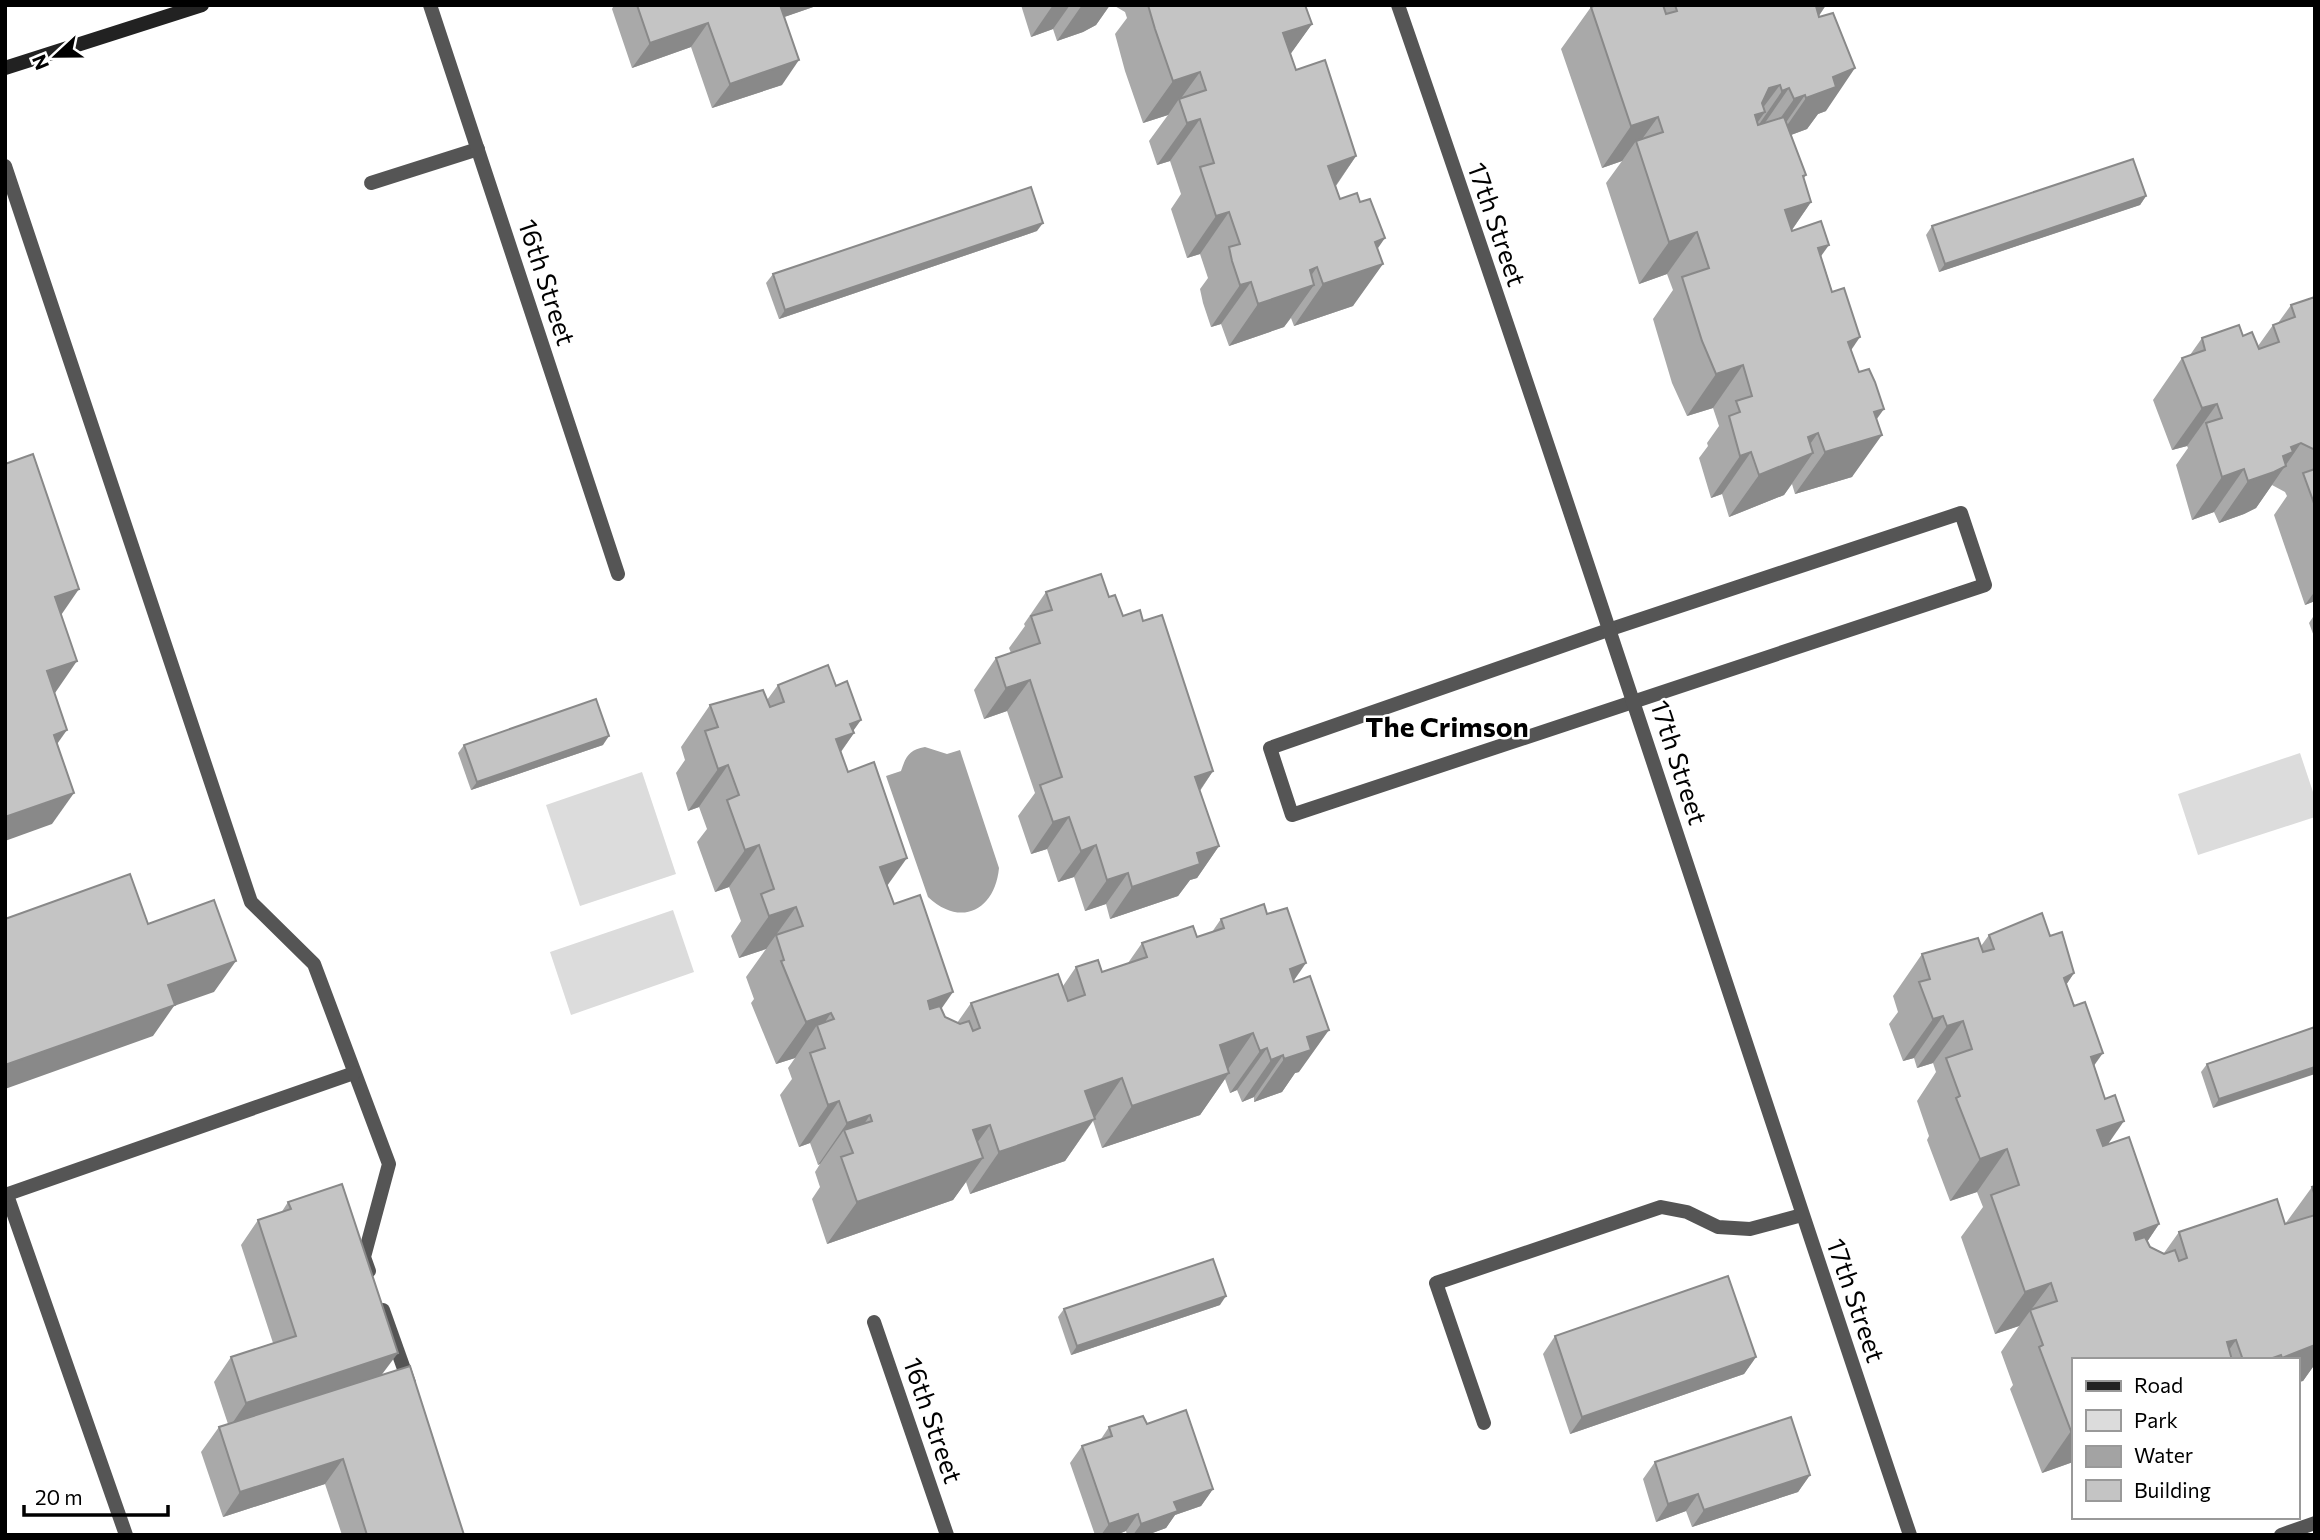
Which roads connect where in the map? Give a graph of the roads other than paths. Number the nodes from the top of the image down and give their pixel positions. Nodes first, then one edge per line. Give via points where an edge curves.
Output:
1 (202, 5) edge
2 (430, 5) edge
3 (1398, 5) edge
4 (5, 68) edge
5 (478, 149) junction
6 (5, 166) edge
7 (371, 183) dead end
8 (618, 574) dead end
9 (1611, 629) junction
10 (1635, 702) junction
11 (354, 1073) junction
12 (6, 1195) edge
13 (1802, 1215) junction
14 (874, 1322) dead end
15 (414, 1396) edge
16 (1484, 1423) dead end
17 (2315, 1523) edge
18 (125, 1535) edge
19 (947, 1535) edge
20 (1910, 1535) edge
21 (2281, 1535) edge

1 - 4 main road
2 - 5 street, 16th Street
3 - 9 street, 17th Street
5 - 7 street
5 - 8 street, 16th Street
6 - 11 street via 251,902 314,964
9 - 10 street, 17th Street
9 - 10 street via 1270,748 1292,816
9 - 10 street via 1961,513 1985,585
10 - 13 street, 17th Street
11 - 12 street
11 - 15 street via 389,1164 364,1257
12 - 18 street
13 - 16 street via 1750,1230 1718,1227 1686,1212 1661,1207 1436,1283
13 - 20 street, 17th Street
14 - 19 street, 16th Street
17 - 21 street

